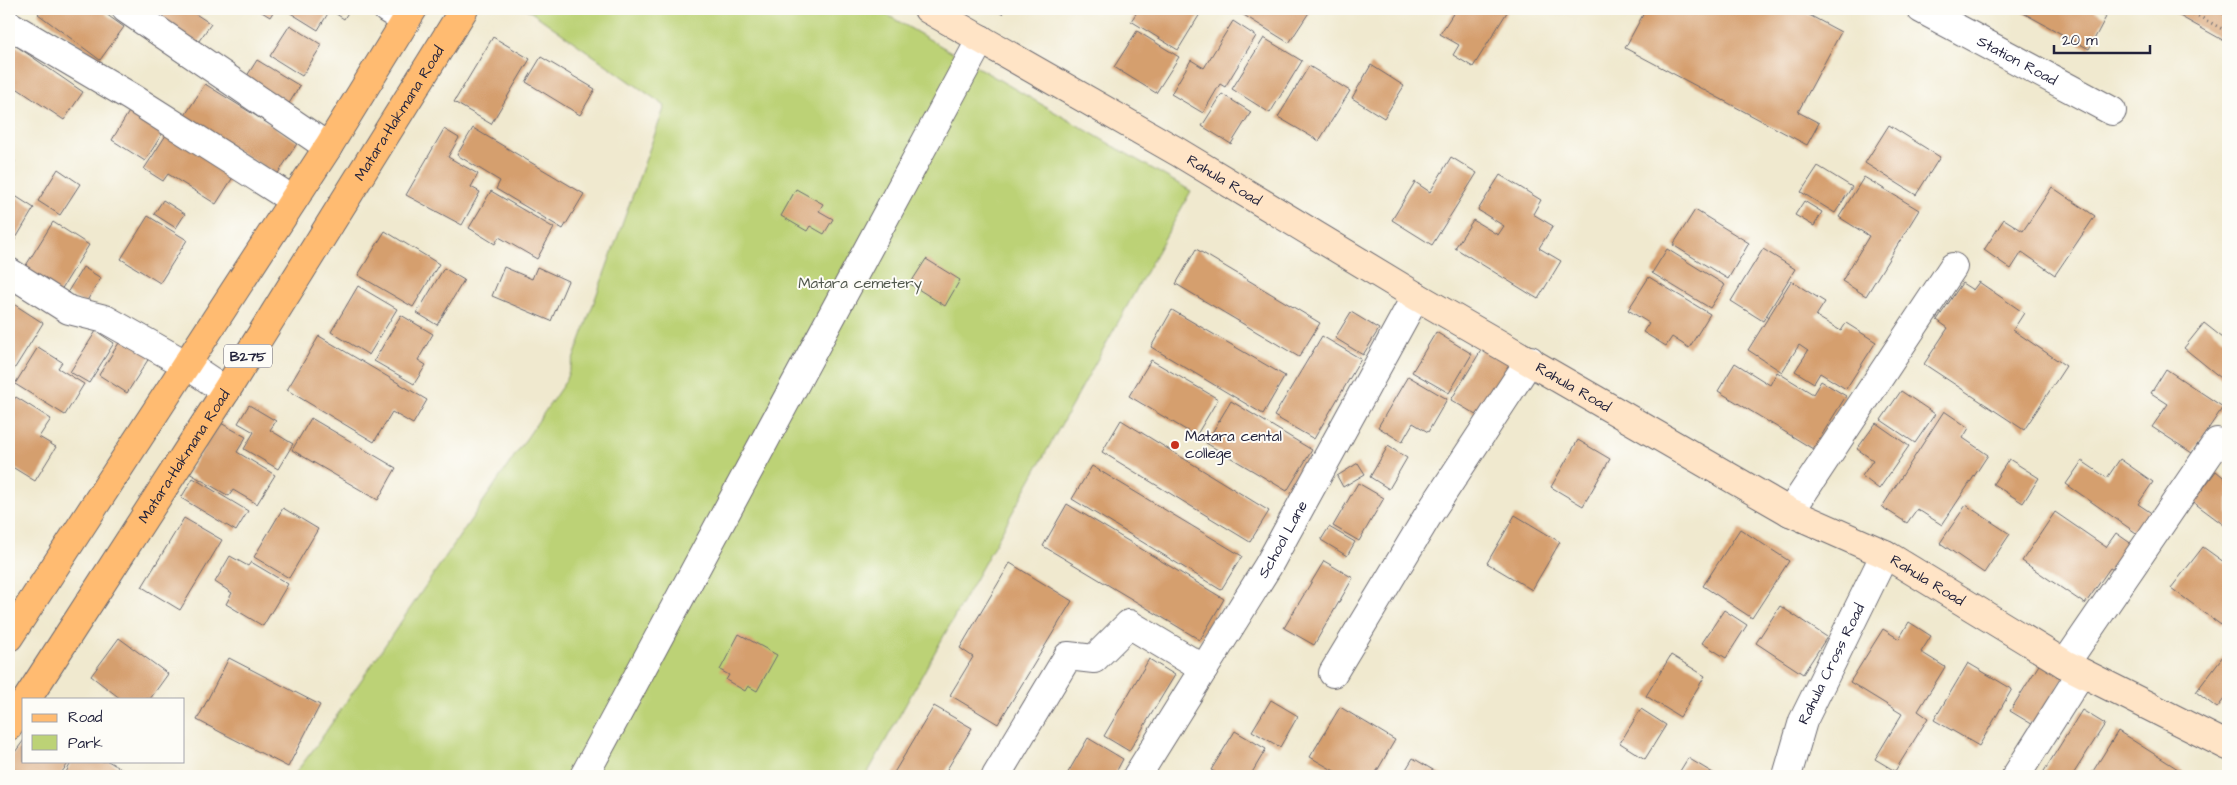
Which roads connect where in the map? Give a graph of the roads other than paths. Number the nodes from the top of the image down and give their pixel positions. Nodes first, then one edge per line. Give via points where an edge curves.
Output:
1 (126, 9) edge
2 (464, 9) edge
3 (928, 9) edge
4 (1921, 9) edge
5 (402, 13) edge
6 (9, 25) edge
7 (981, 39) junction
8 (2112, 111) dead end
9 (328, 147) junction
10 (293, 200) junction
11 (1953, 267) dead end
12 (9, 272) edge
13 (1416, 296) junction
14 (1530, 360) junction
15 (187, 366) junction
16 (226, 391) junction
17 (2217, 442) dead end
18 (1790, 512) junction
19 (1885, 554) junction
20 (9, 637) edge
21 (2073, 668) junction
22 (1204, 669) junction
23 (1333, 674) dead end
24 (27, 698) edge
25 (22, 706) edge
26 (9, 726) edge
27 (2228, 746) edge
28 (584, 776) edge
29 (996, 776) edge
30 (1137, 776) edge
31 (1787, 776) edge
32 (2016, 776) edge

1 - 9 street
2 - 16 main road, Matara-Hakmana Road / B275
3 - 7 main road, Rahula Road
4 - 8 street, Station Road
5 - 9 main road, B275
6 - 10 street via 131,97
7 - 13 main road, Rahula Road via 1178,152
7 - 28 street
9 - 10 main road, B275
10 - 15 main road, B275
11 - 18 street
12 - 15 street via 69,310 105,319
13 - 14 main road, Rahula Road
13 - 22 street, School Lane via 1268,566
14 - 18 main road, Rahula Road
14 - 23 street via 1427,517
15 - 16 street
15 - 20 main road, B275
16 - 24 main road, Matara-Hakmana Road / B275
17 - 21 street
18 - 19 main road, Rahula Road
19 - 21 main road, Rahula Road
19 - 31 street, Rahula Cross Road via 1803,721
21 - 27 main road, Rahula Road
21 - 32 street
22 - 29 street via 1129,624 1094,659 1068,656
22 - 30 street, School Lane
25 - 26 main road

